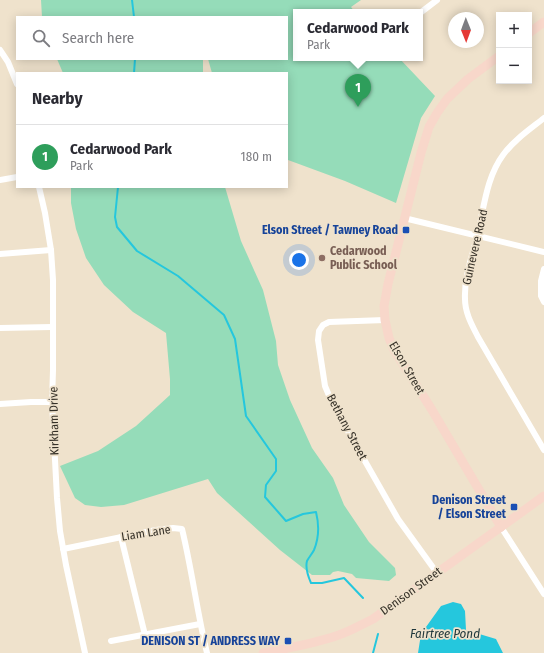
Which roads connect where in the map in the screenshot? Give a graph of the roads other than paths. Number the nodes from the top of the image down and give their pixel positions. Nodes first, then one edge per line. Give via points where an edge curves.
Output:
1 (437, 0) edge
2 (423, 11) edge
3 (544, 22) edge
4 (532, 31) edge
5 (0, 50) edge
6 (496, 58) edge
7 (16, 82) edge
8 (544, 118) edge
9 (16, 177) edge
10 (0, 180) edge
11 (39, 188) edge
12 (404, 218) junction
13 (477, 236) junction
14 (51, 250) junction
15 (544, 252) edge
16 (0, 254) edge
17 (544, 269) edge
18 (544, 302) edge
19 (385, 320) junction
20 (52, 326) junction
21 (0, 328) edge
22 (52, 402) junction
23 (0, 404) edge
24 (544, 450) edge
25 (544, 496) edge
26 (501, 527) junction
27 (121, 537) junction
28 (63, 549) junction
29 (437, 573) junction
30 (544, 594) edge
31 (200, 624) junction
32 (145, 635) junction
33 (111, 641) dead end
34 (85, 653) edge
35 (207, 653) edge
36 (263, 653) edge

1 - 2 street
3 - 4 street
5 - 7 street
6 - 12 street, Elson Street via 459,87 437,113 424,142
8 - 13 street, Guinevere Road via 516,140 503,156 488,189
9 - 10 street
11 - 14 street, Kirkham Drive
12 - 13 street
12 - 19 street, Elson Street via 388,284 384,306
13 - 15 street
13 - 24 street, Guinevere Road via 466,275 464,300 468,319
14 - 16 street
14 - 20 street, Kirkham Drive
17 - 18 street via 541,296
19 - 26 street, Elson Street via 394,350
19 - 29 street, Bethany Street via 329,322 323,325 318,340 325,386 398,519
20 - 21 street
20 - 22 street, Kirkham Drive
22 - 23 street
22 - 28 street, Kirkham Drive via 56,498
25 - 26 street, Denison Street
26 - 29 street, Denison Street
26 - 30 street
27 - 28 street, Liam Lane
27 - 31 street, Liam Lane via 156,530 182,529
27 - 32 street
28 - 34 street, Kirkham Drive
29 - 36 street, Denison Street via 373,619 357,627 337,636
31 - 32 street
31 - 35 street
32 - 33 street

